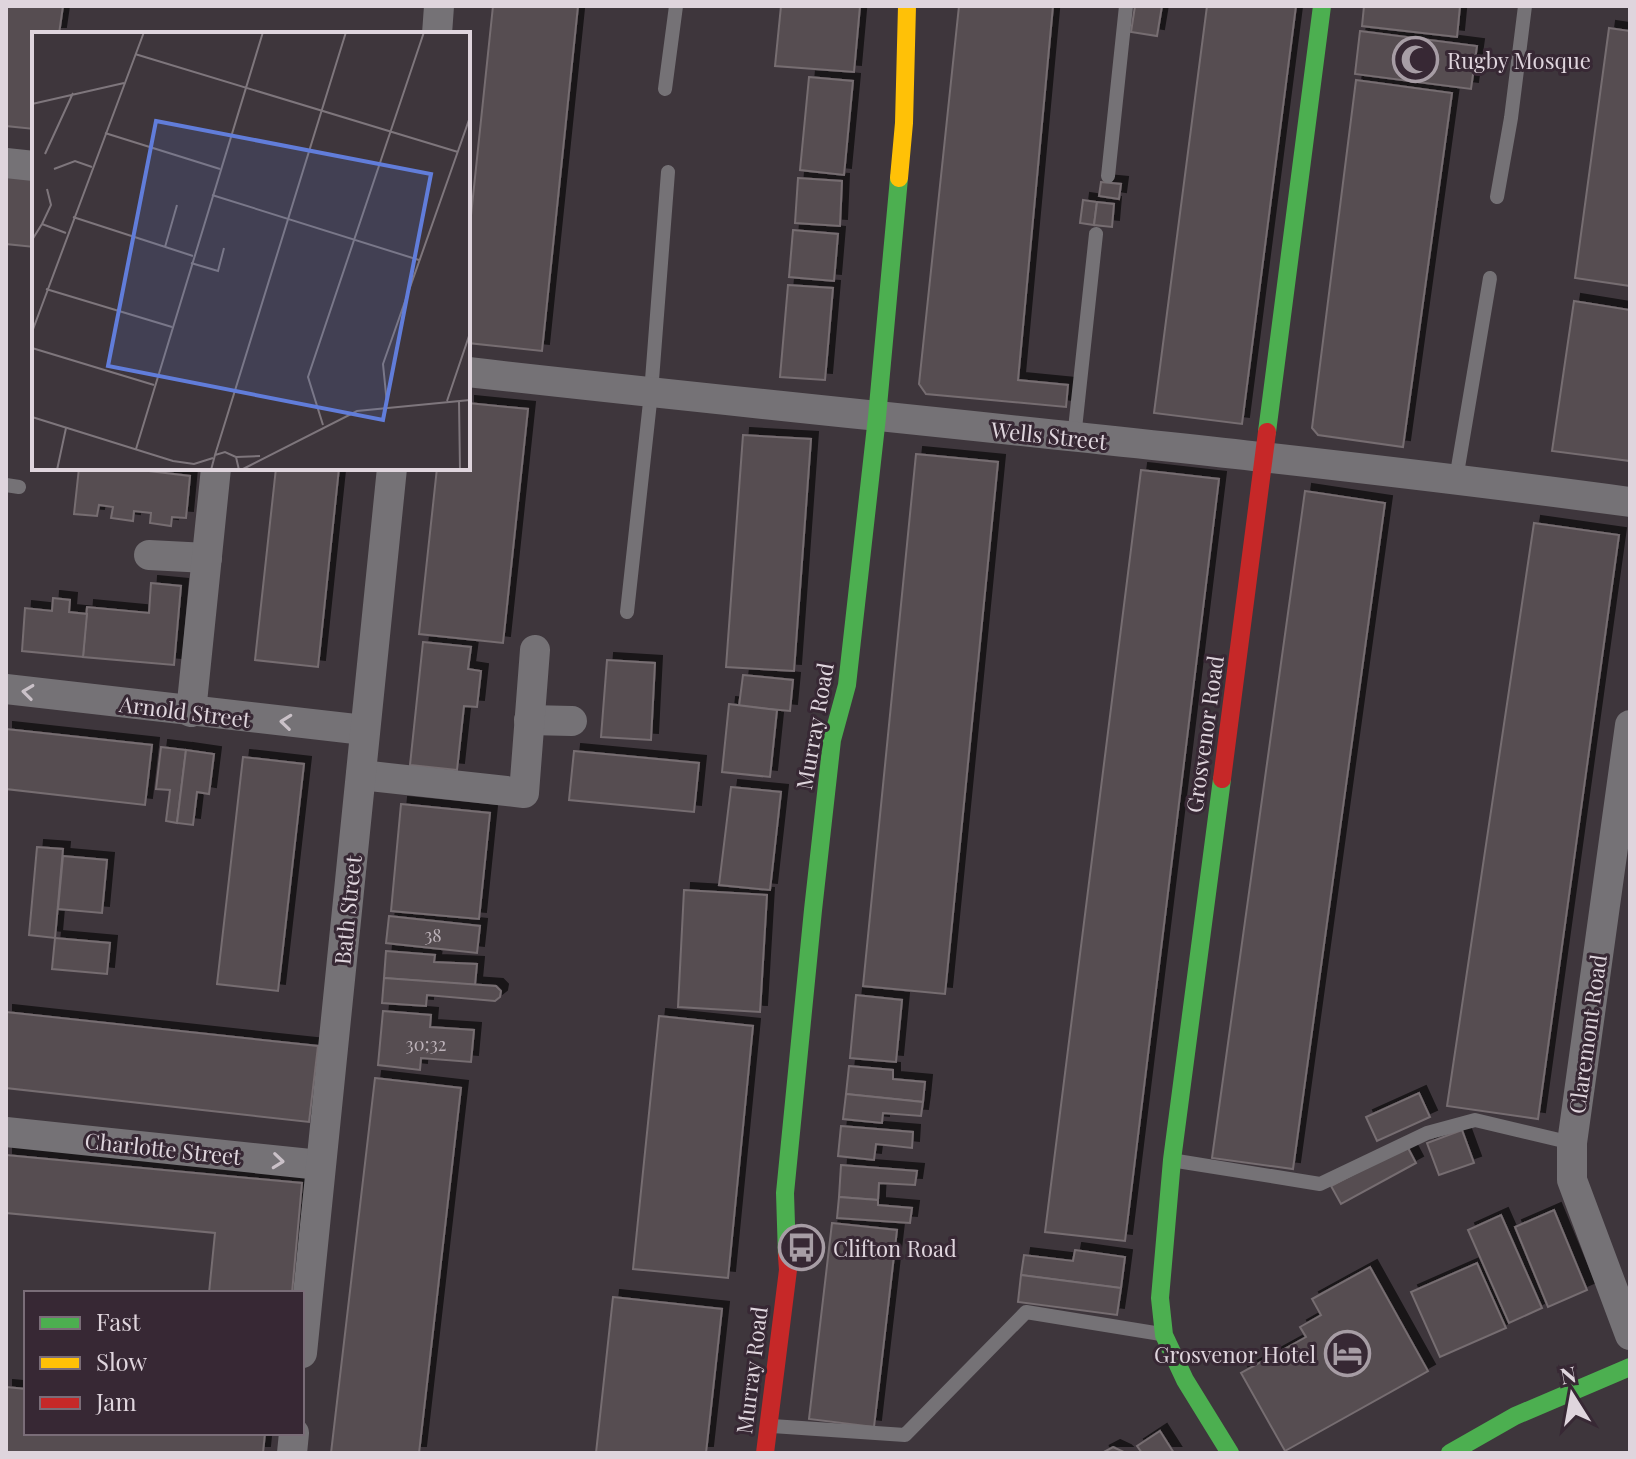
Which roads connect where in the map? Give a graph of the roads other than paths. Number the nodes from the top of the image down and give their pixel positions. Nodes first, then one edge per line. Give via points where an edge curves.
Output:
1 (439, 6) edge
2 (676, 6) edge
3 (907, 6) edge
4 (1126, 6) edge
5 (1322, 6) edge
6 (1525, 6) edge
7 (437, 32) edge
8 (665, 89) dead end
9 (6, 163) edge
10 (32, 166) edge
11 (668, 172) dead end
12 (1108, 176) dead end
13 (1497, 197) dead end
14 (1096, 234) dead end
15 (1490, 278) dead end
16 (470, 372) edge
17 (651, 393) junction
18 (877, 417) junction
19 (1074, 438) junction
20 (1265, 456) junction
21 (216, 470) edge
22 (392, 470) edge
23 (1456, 479) junction
24 (1630, 502) edge
25 (149, 555) dead end
26 (207, 558) junction
27 (627, 612) dead end
28 (535, 650) dead end
29 (6, 689) edge
30 (191, 712) junction
31 (529, 720) junction
32 (572, 721) dead end
33 (1630, 725) edge
34 (364, 730) junction
35 (361, 775) junction
36 (6, 1132) edge
37 (1572, 1143) junction
38 (1172, 1160) junction
39 (320, 1165) junction
40 (304, 1332) edge
41 (1164, 1335) junction
42 (1630, 1335) edge
43 (1630, 1367) edge
44 (768, 1426) junction
45 (765, 1453) edge
46 (1230, 1453) edge
47 (1450, 1453) edge

1 - 7 street
2 - 8 lane
3 - 18 street, Murray Road via 904,123
4 - 12 lane
5 - 20 street, Grosvenor Road
6 - 13 lane
9 - 10 street
11 - 17 lane
14 - 19 lane
15 - 23 lane
16 - 17 street, Wells Street
17 - 18 street, Wells Street
17 - 27 lane
18 - 19 street, Wells Street
18 - 44 street, Murray Road via 847,685 832,740 815,894 785,1193 788,1270
19 - 20 street, Wells Street
20 - 23 street, Wells Street
20 - 38 street, Grosvenor Road
21 - 26 street
22 - 34 street, Bath Street
23 - 24 street, Wells Street
25 - 26 street
26 - 30 street
28 - 31 street
30 -> 29 street, Arnold Street
34 -> 30 street, Arnold Street
31 - 32 street
31 - 35 street via 524,793
33 - 37 street, Claremont Road
34 - 35 street, Bath Street
35 - 39 street, Bath Street
36 -> 39 street, Charlotte Street
37 - 38 lane via 1475,1120 1427,1133 1320,1184
37 - 42 street, Claremont Road via 1572,1180
38 - 41 street, Grosvenor Road via 1160,1298
39 - 40 street, Bath Street
41 - 44 lane via 1026,1312 905,1435
41 - 46 street, Grosvenor Road
43 - 47 street via 1546,1400
44 - 45 street, Murray Road

